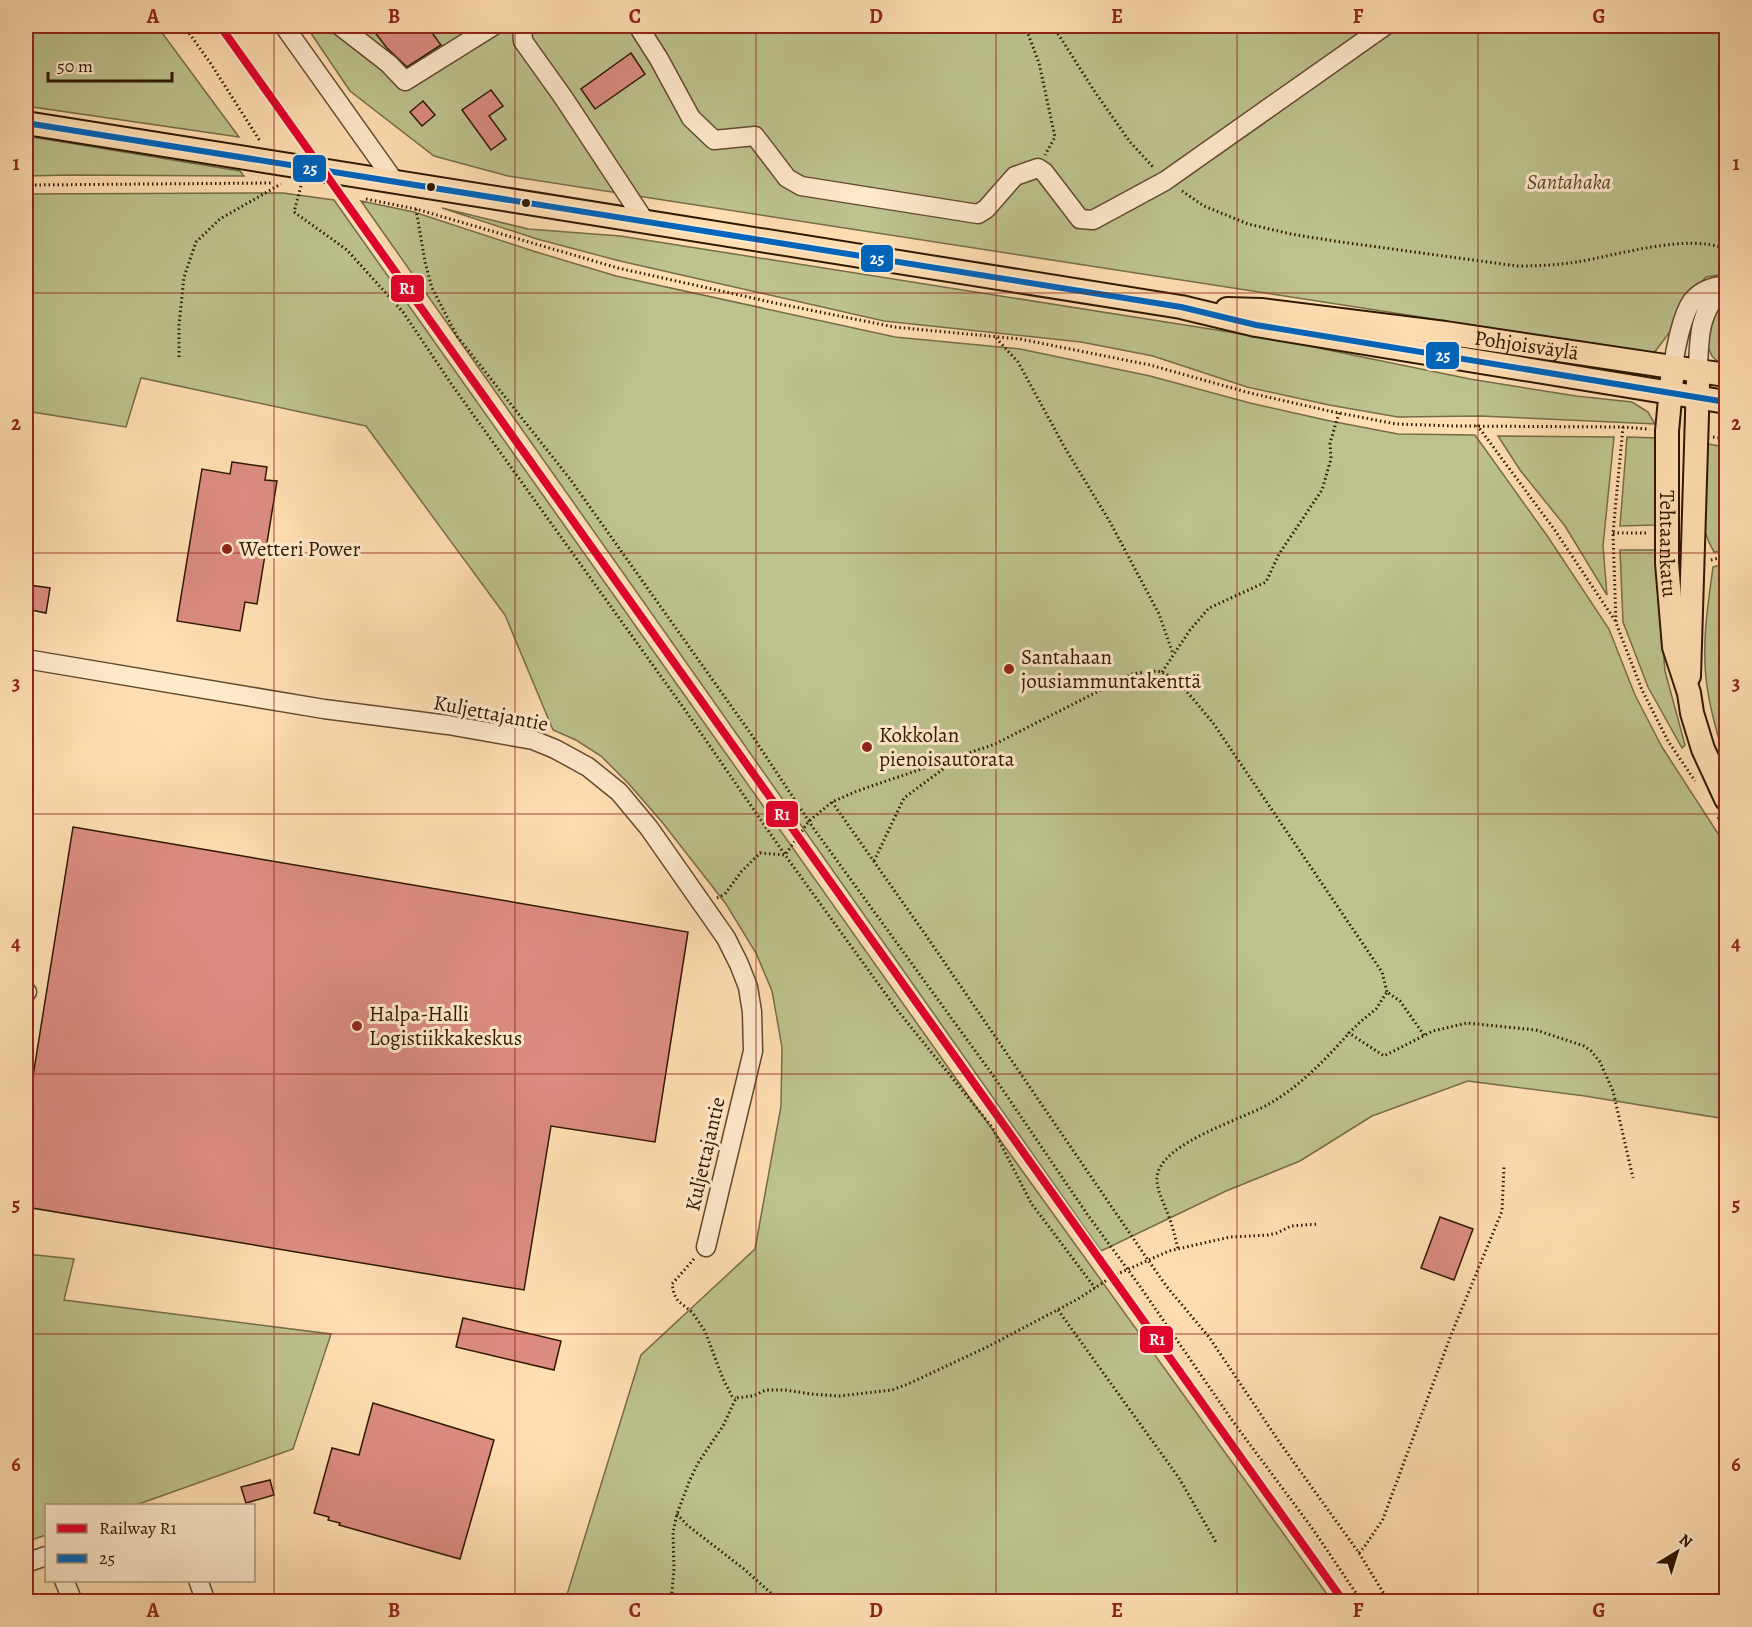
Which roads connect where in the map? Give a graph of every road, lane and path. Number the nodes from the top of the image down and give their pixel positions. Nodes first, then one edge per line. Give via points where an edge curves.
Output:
1 (184, 26) edge
2 (284, 26) edge
3 (340, 26) edge
4 (494, 26) edge
5 (522, 26) edge
6 (638, 26) edge
7 (1025, 26) edge
8 (1053, 26) edge
9 (1385, 26) edge
10 (26, 123) edge
11 (1038, 168) junction
12 (278, 173) junction
13 (1165, 181) junction
14 (395, 182) junction
15 (292, 184) dead end
16 (26, 185) edge
17 (301, 186) junction
18 (310, 188) dead end
19 (361, 198) dead end
20 (416, 209) junction
21 (646, 223) junction
22 (1726, 249) edge
23 (1725, 286) edge
24 (1180, 307) junction
25 (995, 337) junction
26 (178, 357) dead end
27 (1673, 367) junction
28 (1698, 370) junction
29 (1726, 375) edge
30 (1670, 393) junction
31 (1697, 397) junction
32 (1726, 402) edge
33 (1339, 413) junction
34 (1477, 425) junction
35 (1623, 427) junction
36 (1667, 431) junction
37 (1696, 435) junction
38 (1726, 439) edge
39 (1613, 533) junction
40 (1667, 533) junction
41 (1617, 623) junction
42 (1173, 654) junction
43 (26, 659) edge
44 (1162, 672) junction
45 (1689, 693) junction
46 (961, 756) junction
47 (1698, 786) dead end
48 (1726, 799) edge
49 (832, 802) junction
50 (809, 821) junction
51 (785, 855) junction
52 (874, 861) junction
53 (705, 906) junction
54 (1387, 992) junction
55 (1349, 1034) junction
56 (1425, 1035) junction
57 (1504, 1167) dead end
58 (1634, 1178) dead end
59 (1318, 1224) dead end
60 (706, 1247) joint
61 (1178, 1248) junction
62 (1148, 1260) junction
63 (1128, 1270) junction
64 (1095, 1287) junction
65 (1058, 1310) junction
66 (736, 1398) junction
67 (677, 1514) junction
68 (1217, 1544) dead end
69 (1359, 1553) junction
70 (45, 1556) edge
71 (26, 1563) edge
72 (64, 1582) edge
73 (198, 1582) edge
74 (73, 1602) edge
75 (206, 1602) edge
76 (671, 1602) edge
77 (781, 1602) edge
78 (1362, 1602) edge
79 (1389, 1602) edge

1 - 12 path
2 - 14 street
3 - 4 street via 405,81
5 - 21 street via 523,41
6 - 11 street via 691,118 714,140 754,136 787,178 801,186 978,214 1015,176
7 - 11 path via 1039,63 1055,137
8 - 13 path via 1130,142
9 - 13 street
10 - 12 main road, Pohjoisväylä
11 - 13 street via 1080,219 1093,220
12 - 14 main road, Pohjoisväylä
12 - 16 path
12 - 26 path via 196,242 184,277
13 - 22 path via 1204,206 1248,224 1302,236 1483,262 1541,266 1684,243
14 - 21 main road, Pohjoisväylä
15 - 17 path
17 - 18 path
17 - 51 path via 294,212 348,250 403,312
19 - 20 path
20 - 25 path via 618,267 775,303 894,327
20 - 50 path via 432,288 458,336 570,479
21 - 24 main road, Pohjoisväylä
23 - 27 street via 1707,290 1692,301 1675,349
23 - 28 street via 1714,297 1701,323
24 - 27 main road, Pohjoisväylä via 1261,310
24 - 30 main road, Pohjoisväylä via 1256,325
25 - 33 path via 1150,365
25 - 42 path via 1018,362 1110,522 1159,614
27 - 28 main road, Pohjoisväylä
27 - 30 main road, Tehtaankatu
28 - 29 main road, Pohjoisväylä
28 - 31 main road, Tehtaankatu
30 - 31 main road, Pohjoisväylä
30 - 36 main road, Tehtaankatu
31 - 32 main road, Pohjoisväylä
31 - 37 main road, Tehtaankatu
33 - 34 path via 1396,424
33 - 42 path via 1322,490 1279,554 1266,582 1209,609
34 - 35 path
34 - 41 path
35 - 36 path
35 - 39 path
36 - 40 main road, Tehtaankatu
37 - 38 path
37 - 45 main road, Tehtaankatu
39 - 40 path
39 - 41 path
40 - 45 main road, Tehtaankatu via 1674,647
41 - 47 path via 1642,690 1668,741
42 - 44 path
43 - 53 street, Kuljettajantie via 533,740 588,767 619,792
44 - 46 path via 1132,674 995,744
44 - 54 path via 1183,687 1213,723 1382,972
45 - 48 main road, Tehtaankatu via 1703,749
46 - 49 path
46 - 52 path via 904,798
49 - 50 path
49 - 52 path
50 - 51 path
50 - 63 path
51 - 53 path via 760,853 725,894
51 - 64 path via 898,1011 992,1128 1030,1203
52 - 62 path
53 - 60 street, Kuljettajantie via 726,938 745,980 753,1041
54 - 55 path via 1376,1009
54 - 56 path via 1400,1001
55 - 56 path via 1384,1056
55 - 61 path via 1295,1087 1272,1103 1182,1145 1166,1160 1157,1178 1158,1187
56 - 58 path via 1467,1023 1536,1030 1584,1046 1600,1062 1613,1091
57 - 69 path via 1502,1210 1383,1519
59 - 61 path
60 - 66 path via 672,1284 678,1301 692,1312 705,1331 723,1379
61 - 62 path
62 - 63 path
62 - 69 path via 1209,1337
63 - 64 path
63 - 78 path
64 - 65 path
65 - 66 path via 892,1390 839,1396 766,1390
65 - 68 path via 1179,1478
66 - 67 path via 698,1463
67 - 76 path
67 - 77 path
69 - 79 path
70 - 71 street
72 - 74 street
73 - 75 street

